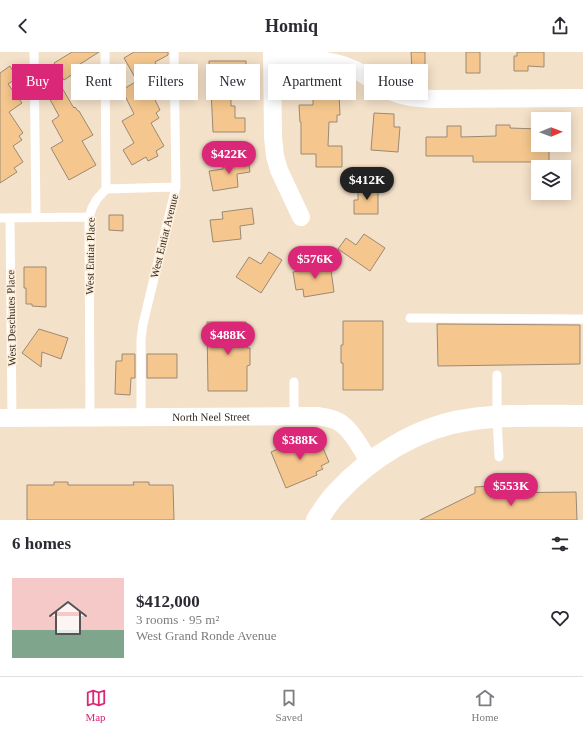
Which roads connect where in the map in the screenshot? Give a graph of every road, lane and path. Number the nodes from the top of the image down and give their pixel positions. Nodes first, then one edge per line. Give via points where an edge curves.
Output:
1 (34, 52) edge
2 (105, 52) edge
3 (174, 52) edge
4 (272, 56) edge
5 (583, 98) edge
6 (176, 187) junction
7 (106, 189) junction
8 (36, 217) junction
9 (301, 217) dead end
10 (0, 218) edge
11 (10, 218) junction
12 (89, 218) junction
13 (410, 318) dead end
14 (583, 319) edge
15 (497, 376) dead end
16 (294, 382) dead end
17 (583, 416) edge
18 (294, 417) junction
19 (497, 417) junction
20 (6, 418) edge
21 (90, 418) junction
22 (141, 418) junction
23 (499, 457) dead end
24 (370, 463) junction
25 (317, 520) edge

1 - 8 lane
2 - 7 lane
3 - 6 lane, West Entiat Avenue
4 - 5 street via 329,61 348,66 388,90 415,98
4 - 9 street via 275,156
6 - 7 lane
6 - 22 lane, West Entiat Avenue via 143,324
7 - 12 lane, West Entiat Place via 97,199
8 - 11 lane
8 - 12 lane
10 - 11 lane
11 - 20 lane, West Deschutes Place
12 - 21 lane, West Entiat Place
13 - 14 lane
15 - 19 lane
16 - 18 lane
17 - 19 street
18 - 22 street, North Neel Street
18 - 24 street, North Neel Street via 323,417 338,422 350,432
19 - 23 lane
19 - 24 street via 447,424 390,449
20 - 21 street, North Neel Street
21 - 22 street, North Neel Street
24 - 25 street via 336,494

